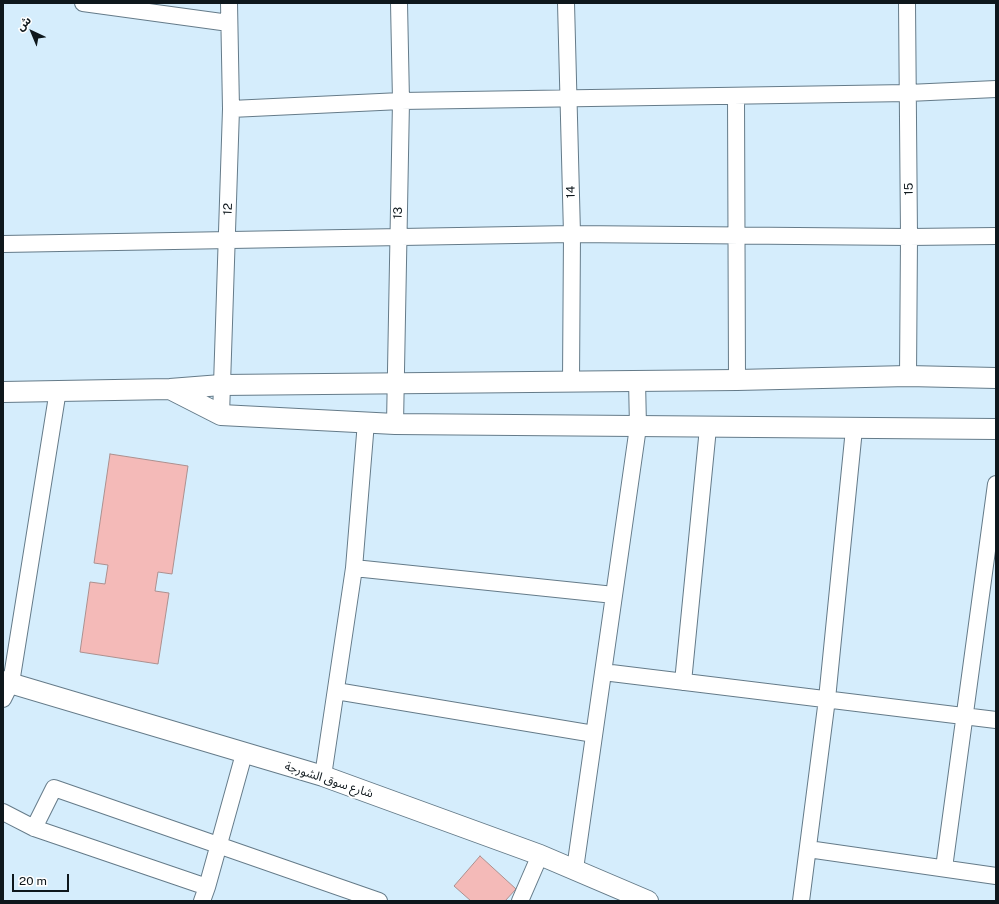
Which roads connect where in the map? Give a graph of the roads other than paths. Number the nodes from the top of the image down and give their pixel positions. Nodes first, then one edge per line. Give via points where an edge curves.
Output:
1 (82, 3) edge
2 (228, 3) edge
3 (399, 3) edge
4 (566, 3) edge
5 (907, 3) edge
6 (229, 23) junction
7 (996, 89) edge
8 (908, 93) junction
9 (736, 96) junction
10 (569, 98) junction
11 (401, 101) junction
12 (231, 109) junction
13 (572, 234) junction
14 (736, 235) junction
15 (996, 236) edge
16 (397, 237) junction
17 (909, 237) junction
18 (226, 240) junction
19 (3, 244) edge
20 (908, 376) junction
21 (996, 378) edge
22 (571, 380) junction
23 (637, 380) junction
24 (737, 380) junction
25 (395, 383) junction
26 (221, 385) junction
27 (58, 390) junction
28 (170, 390) junction
29 (3, 392) edge
30 (221, 415) junction
31 (366, 422) junction
32 (395, 424) junction
33 (638, 427) junction
34 (708, 428) junction
35 (854, 429) junction
36 (996, 430) edge
37 (996, 484) edge
38 (354, 568) junction
39 (614, 595) junction
40 (603, 672) junction
41 (683, 682) junction
42 (6, 688) edge
43 (336, 691) junction
44 (827, 699) junction
45 (963, 716) junction
46 (996, 720) edge
47 (594, 734) junction
48 (244, 754) junction
49 (323, 776) junction
50 (3, 812) edge
51 (34, 828) junction
52 (217, 846) junction
53 (808, 849) junction
54 (540, 855) junction
55 (944, 868) junction
56 (575, 869) junction
57 (996, 876) edge
58 (204, 894) edge
59 (379, 901) edge
60 (520, 901) edge
61 (648, 901) edge
62 (801, 901) edge

1 - 6 street
2 - 6 street, 12
3 - 11 street, 13
4 - 10 street, 14
5 - 8 street, 15
6 - 12 street, 12
7 - 8 street
8 - 9 street
8 - 17 street, 15
9 - 10 street
9 - 14 street
10 - 11 street
10 - 13 street, 14
11 - 12 street
11 - 16 street, 13
12 - 18 street, 12
13 - 14 street
13 - 16 street
13 - 22 street, 14
14 - 17 street
14 - 24 street
15 - 17 street
16 - 18 street
16 - 25 street, 13
17 - 20 street, 15
18 - 19 street
18 - 26 street, 12
20 - 21 street
20 - 24 street
22 - 23 street
22 - 25 street
23 - 24 street
23 - 33 street
25 - 26 street
25 - 32 street, 13
26 - 28 street
26 - 30 street, 12
27 - 28 street
27 - 29 street
27 - 42 street
28 - 30 street
30 - 31 street
31 - 32 street
31 - 38 street
32 - 33 street
33 - 34 street
33 - 39 street
34 - 35 street
34 - 41 street
35 - 36 street
35 - 44 street
37 - 45 street
38 - 39 street
38 - 43 street
39 - 40 street
40 - 41 street
40 - 47 street
41 - 44 street
42 - 48 street, شارع سوق الشورجة
43 - 47 street
43 - 49 street
44 - 45 street
44 - 53 street
45 - 46 street
45 - 55 street
47 - 56 street
48 - 49 street, شارع سوق الشورجة
48 - 52 street
49 - 54 street, شارع سوق الشورجة
50 - 51 street
51 - 52 street via 54,788
51 - 58 street
52 - 58 street
52 - 59 street
53 - 55 street
53 - 62 street
54 - 56 street, شارع سوق الشورجة
54 - 60 street
55 - 57 street
56 - 61 street, شارع سوق الشورجة

